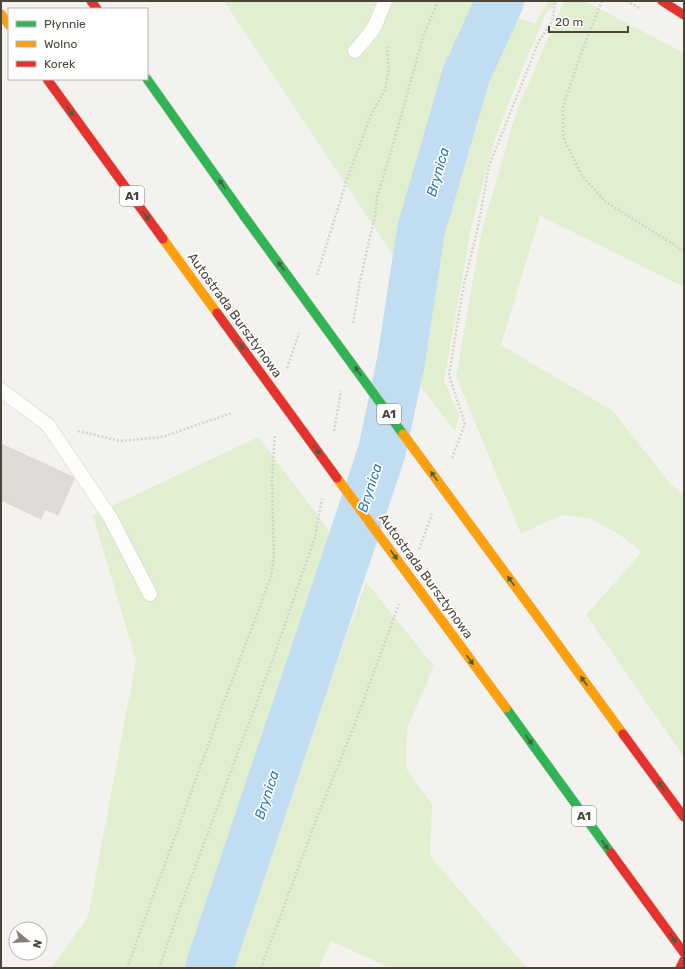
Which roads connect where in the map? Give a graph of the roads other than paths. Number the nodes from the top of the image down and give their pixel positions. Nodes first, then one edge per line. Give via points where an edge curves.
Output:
1 (385, 1) edge
2 (662, 1) edge
3 (1, 14) edge
4 (684, 15) edge
5 (8, 24) edge
6 (355, 51) dead end
7 (48, 80) edge
8 (147, 80) edge
9 (1, 390) edge
10 (150, 594) dead end
11 (684, 817) edge
12 (684, 953) edge
13 (684, 960) edge
14 (680, 968) edge

1 - 6 lane via 372,31
2 - 4 main road
3 - 5 main road
7 -> 12 main road, Autostrada Bursztynowa / A1, bridge
11 -> 8 main road, A1, bridge
9 - 10 lane via 48,425 110,516
13 - 14 main road

